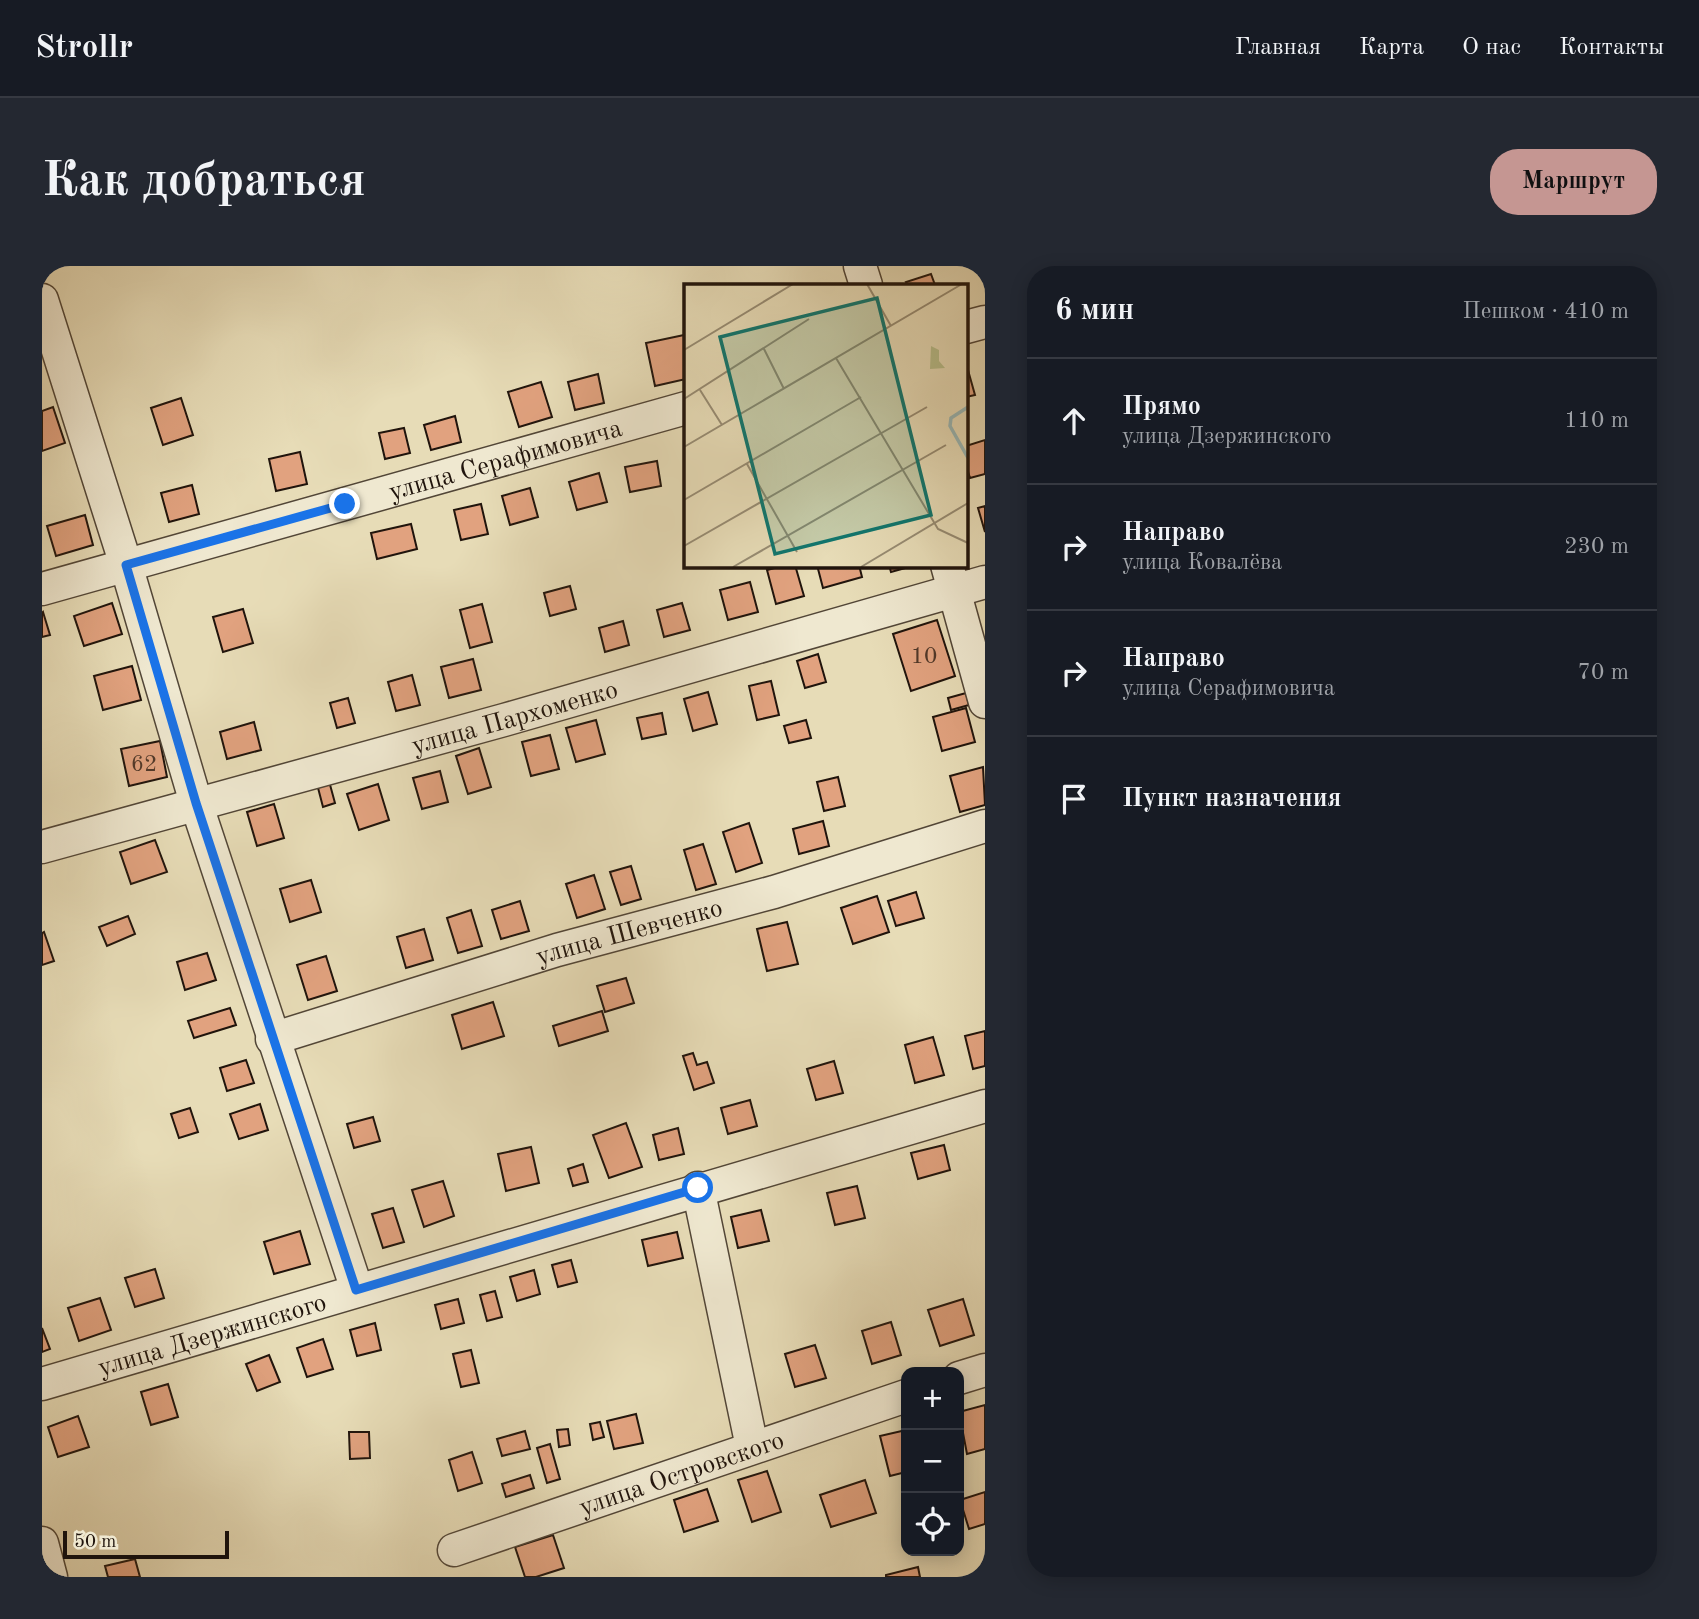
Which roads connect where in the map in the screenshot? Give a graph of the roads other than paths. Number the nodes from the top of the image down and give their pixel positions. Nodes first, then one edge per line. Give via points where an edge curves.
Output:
1 (860, 266) edge
2 (866, 284) edge
3 (42, 300) edge
4 (985, 322) edge
5 (968, 326) edge
6 (684, 409) edge
7 (126, 565) junction
8 (951, 578) edge
9 (985, 582) edge
10 (42, 589) edge
11 (985, 702) edge
12 (196, 803) junction
13 (985, 826) edge
14 (42, 846) edge
15 (272, 1039) junction
16 (985, 1106) edge
17 (698, 1188) junction
18 (356, 1290) junction
19 (985, 1370) edge
20 (964, 1376) edge
21 (42, 1384) edge
22 (901, 1398) edge
23 (752, 1447) junction
24 (42, 1543) edge
25 (454, 1550) dead end
26 (51, 1577) edge

1 - 2 street
3 - 7 street
4 - 5 street
6 - 7 street, улица Серафимовича
7 - 10 street, улица Серафимовича
7 - 12 street
8 - 9 street, улица Пархоменко
8 - 11 street
8 - 12 street, улица Пархоменко via 504,720
12 - 14 street, улица Пархоменко
12 - 15 street
13 - 15 street, улица Шевченко via 774,892 557,950
15 - 18 street
16 - 17 street, улица Дзержинского
17 - 18 street, улица Дзержинского
17 - 23 street
18 - 21 street, улица Дзержинского
19 - 20 street
22 - 23 street, улица Островского
23 - 25 street, улица Островского
24 - 26 street

